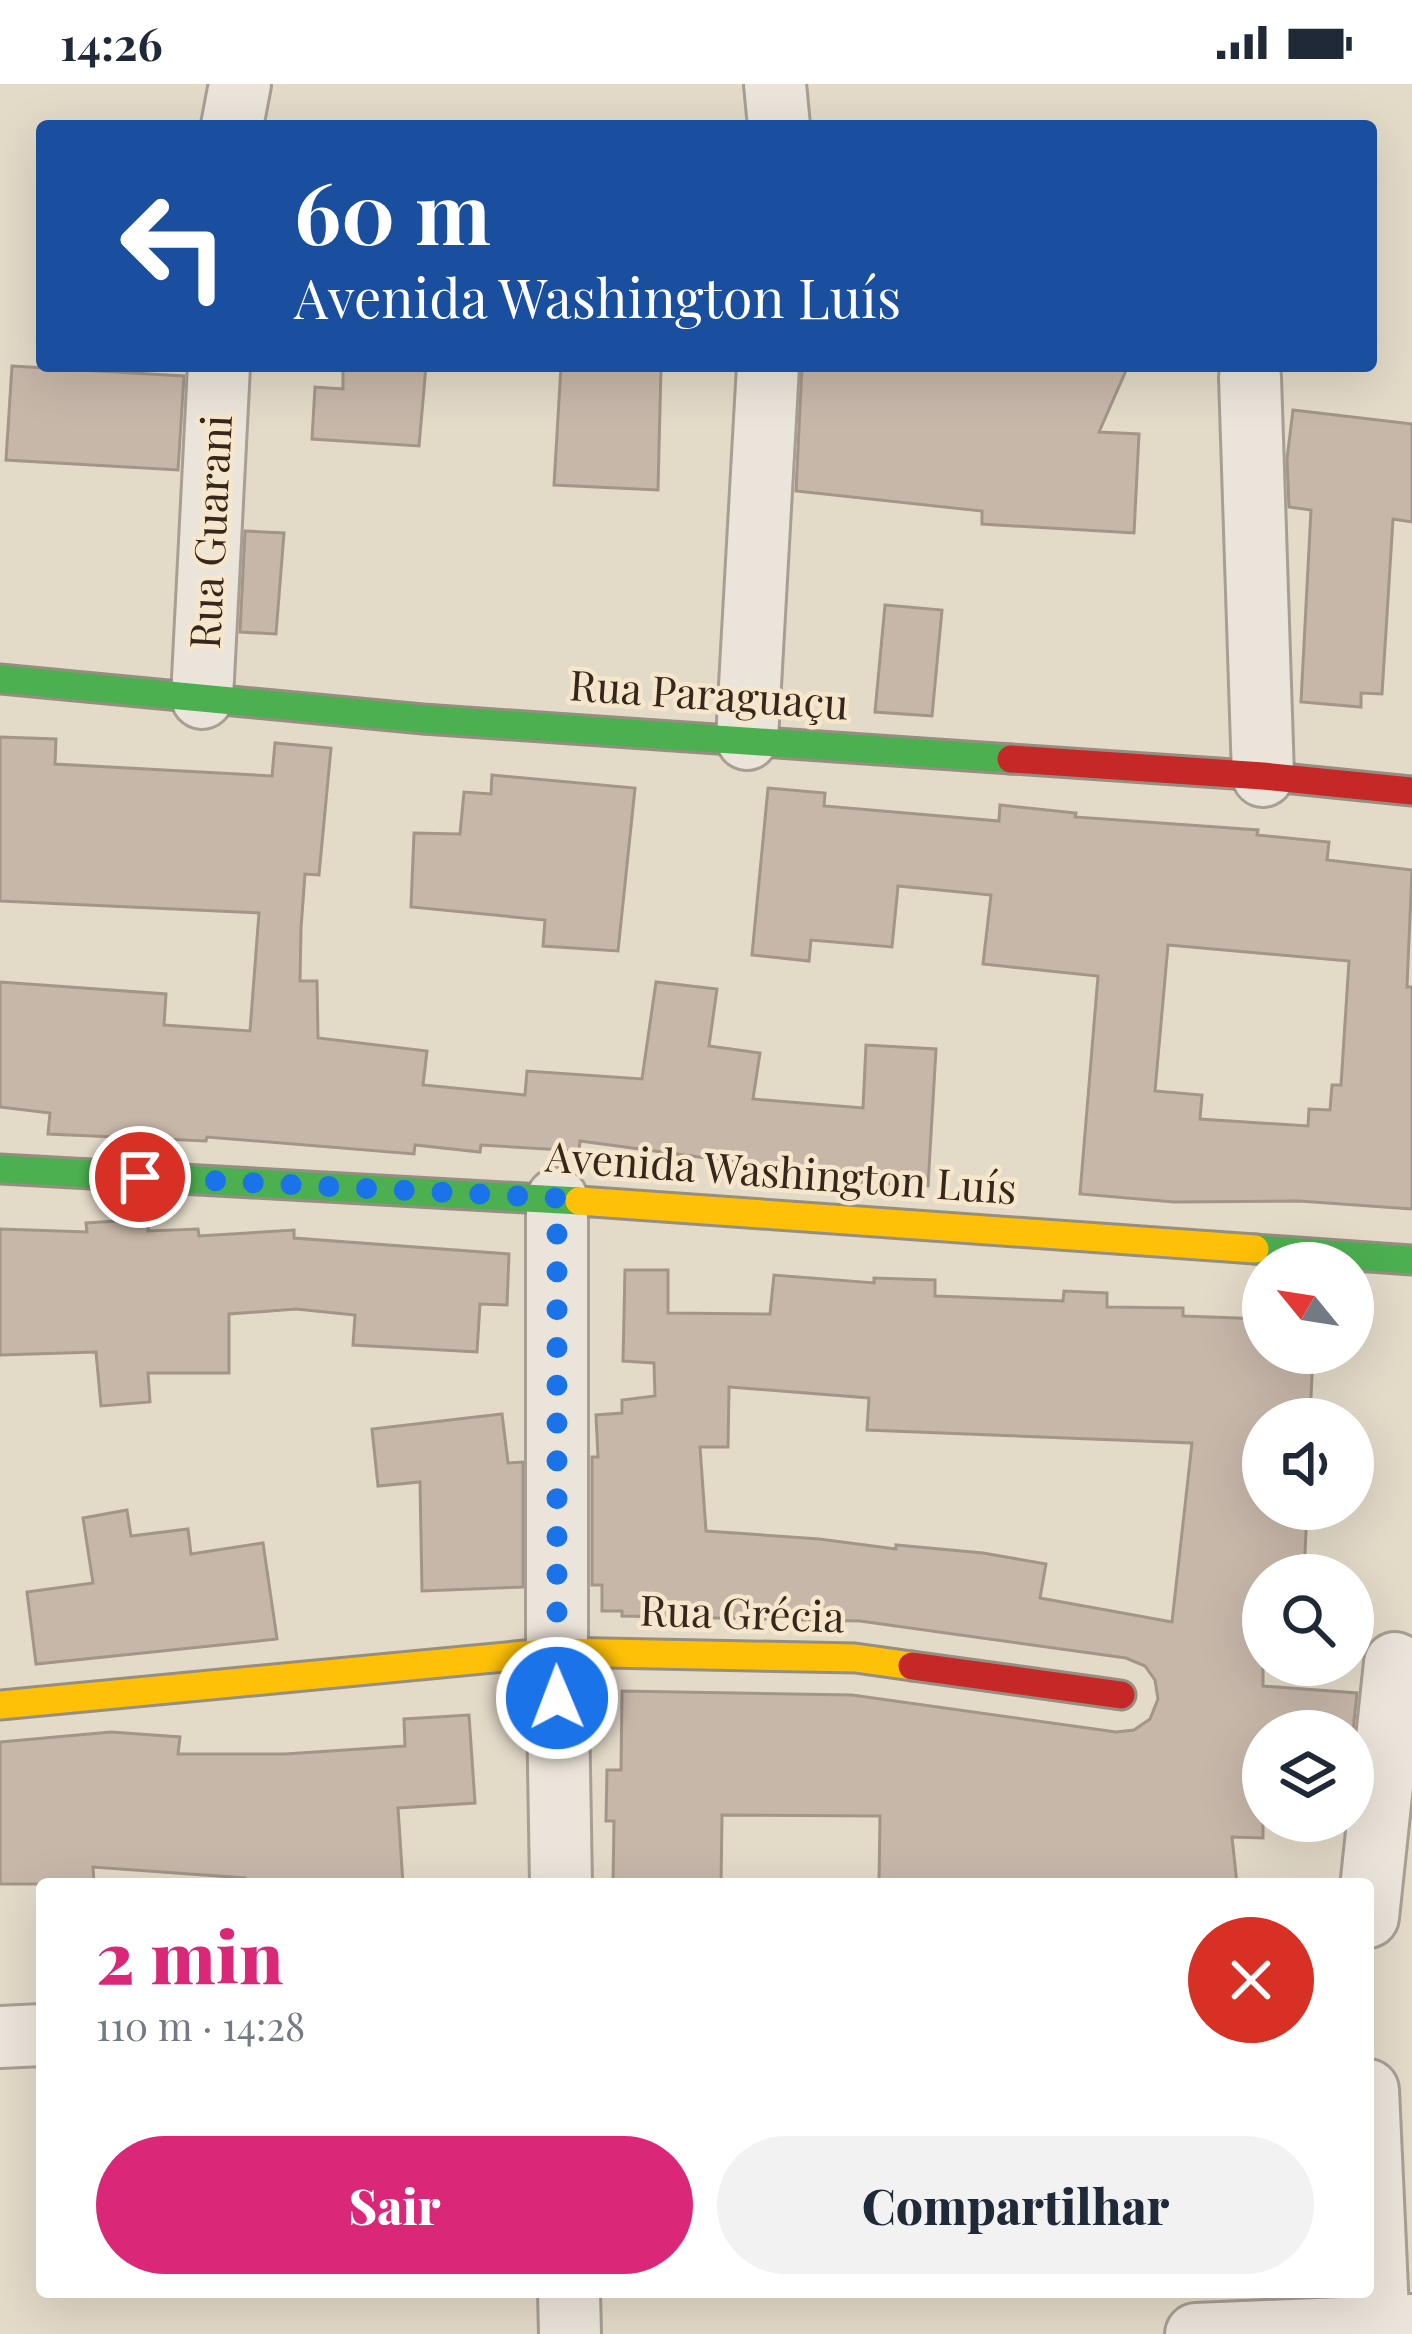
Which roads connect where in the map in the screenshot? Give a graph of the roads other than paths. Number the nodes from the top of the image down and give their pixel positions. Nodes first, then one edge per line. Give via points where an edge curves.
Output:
1 (240, 84) edge
2 (775, 84) edge
3 (233, 120) edge
4 (778, 120) edge
5 (219, 372) edge
6 (768, 372) edge
7 (1250, 377) dead end
8 (0, 680) edge
9 (202, 698) junction
10 (748, 739) junction
11 (1263, 776) junction
12 (1412, 791) edge
13 (0, 1169) edge
14 (557, 1198) junction
15 (1412, 1260) edge
16 (556, 1652) junction
17 (1395, 1663) dead end
18 (1121, 1695) dead end
19 (0, 1706) edge
20 (561, 1878) edge
21 (1372, 1878) edge
22 (36, 2035) edge
23 (0, 2037) edge
24 (1374, 2155) edge
25 (569, 2298) edge
26 (1390, 2329) edge
27 (570, 2334) edge
28 (1196, 2334) edge

1 - 3 street
2 - 4 street
5 - 9 street, Rua Guarani
6 - 10 street
7 - 11 street
8 - 9 street, Rua Paraguaçu
9 - 10 street, Rua Paraguaçu
10 - 11 street, Rua Paraguaçu
11 - 12 street, Rua Paraguaçu
13 - 14 street, Avenida Washington Luís
14 - 15 street, Avenida Washington Luís
14 - 16 street
16 - 18 street, Rua Grécia via 855,1658
16 - 19 street, Rua Grécia
16 - 20 street
17 - 21 street
22 - 23 street
24 - 26 street
25 - 27 street
26 - 28 street

